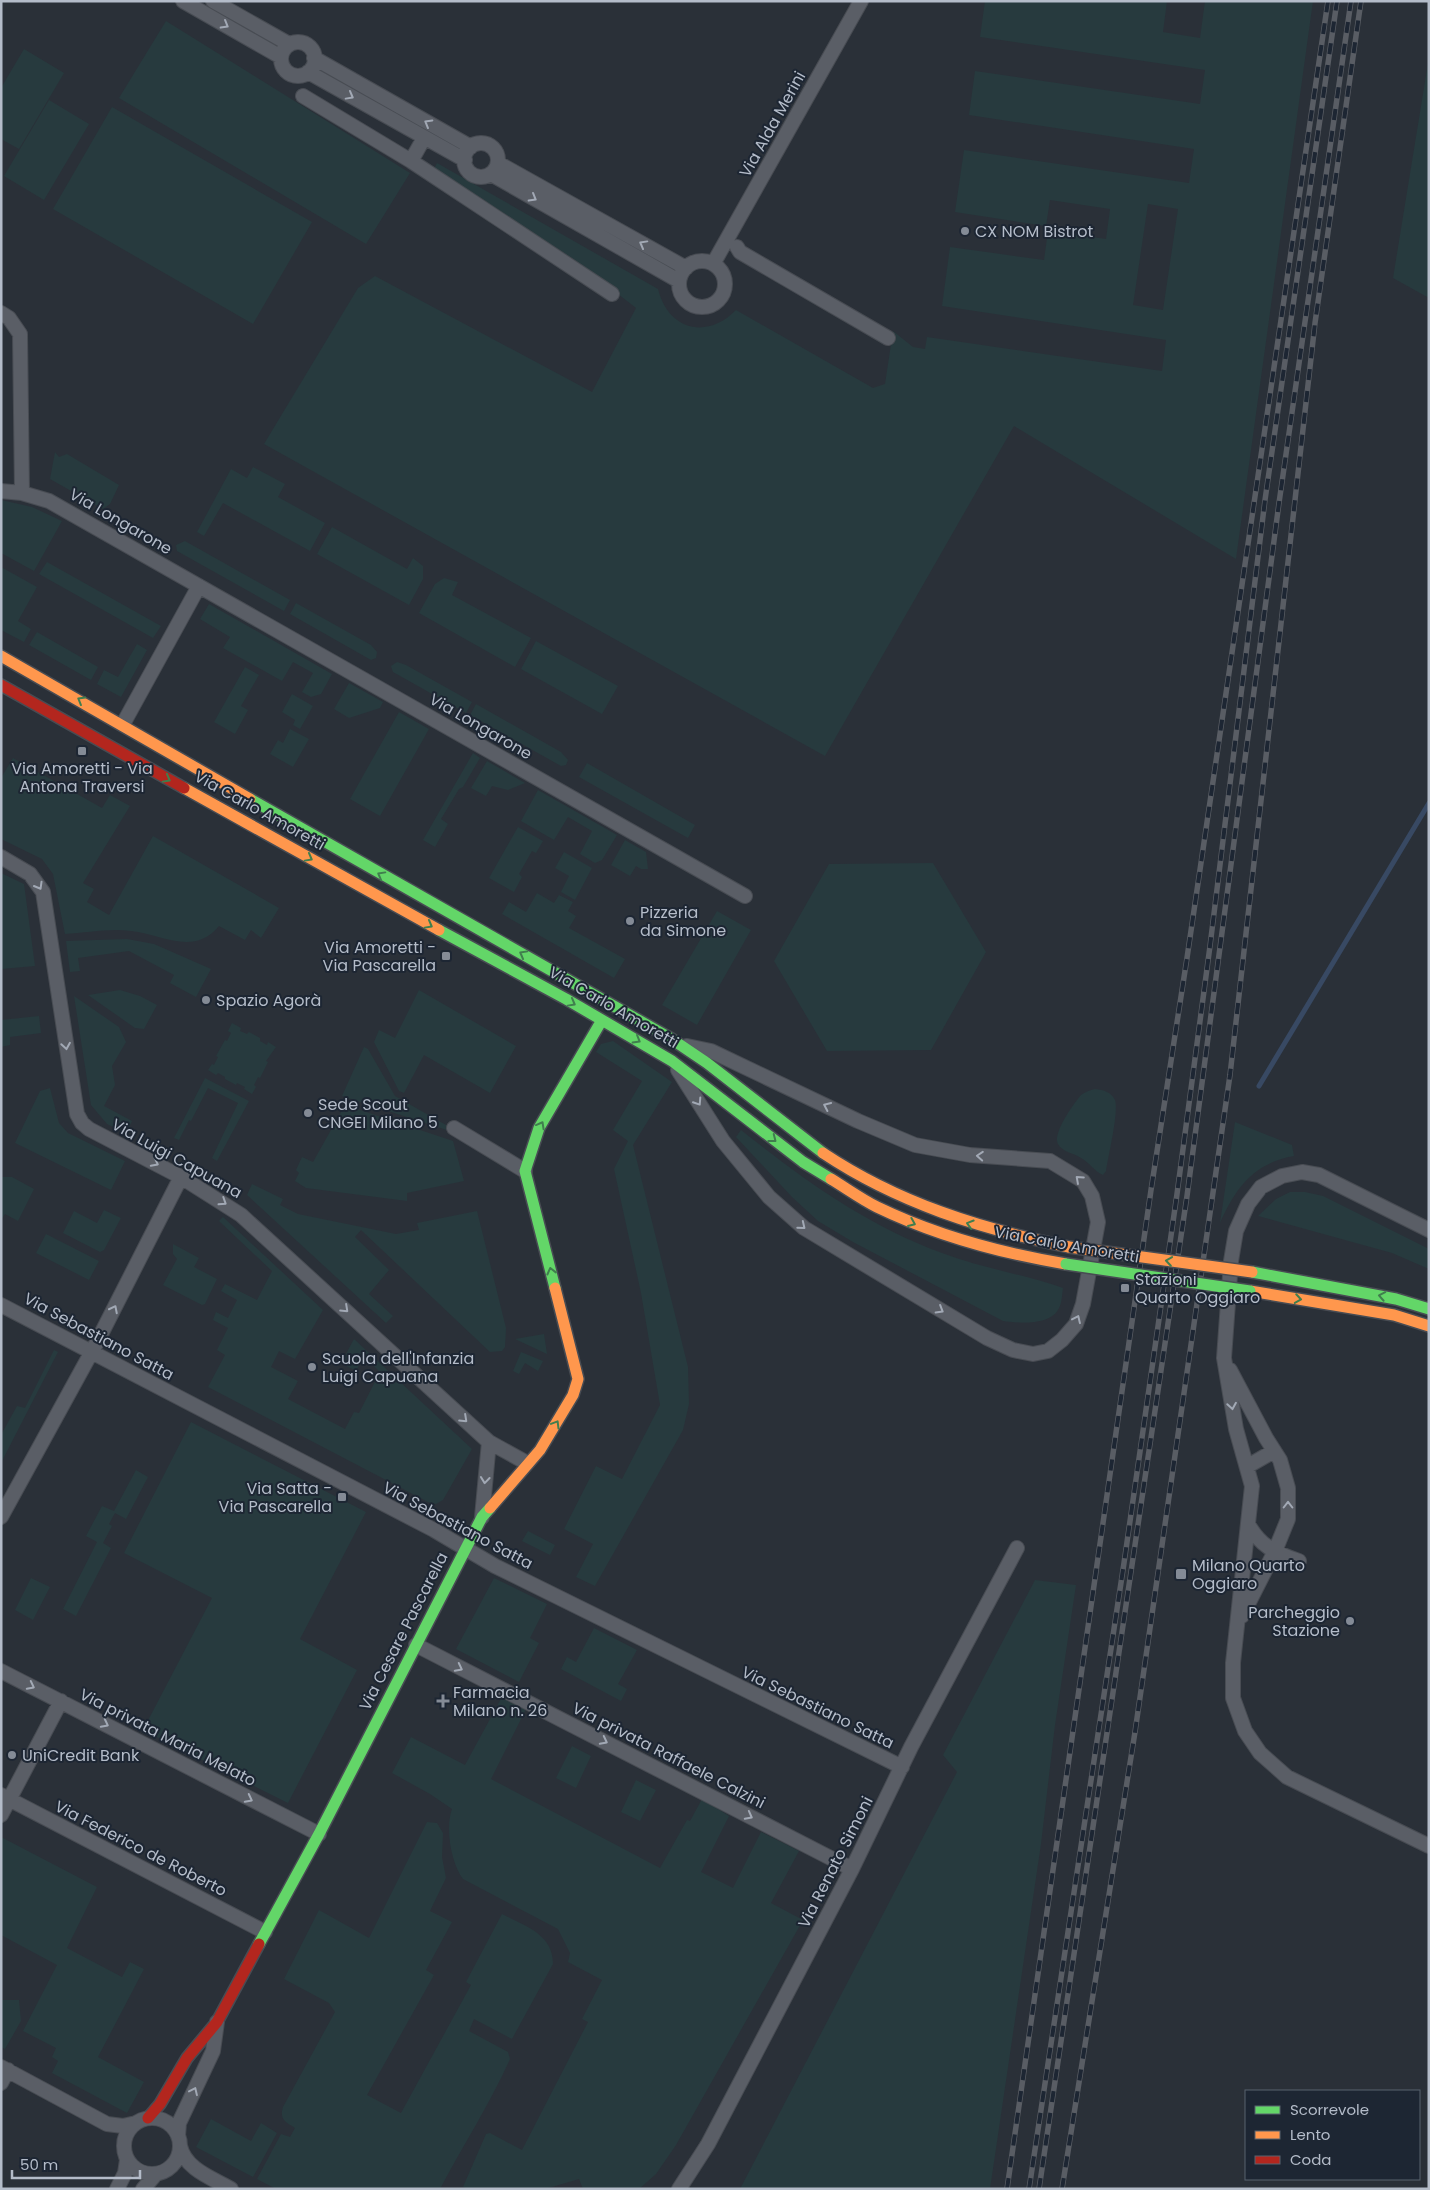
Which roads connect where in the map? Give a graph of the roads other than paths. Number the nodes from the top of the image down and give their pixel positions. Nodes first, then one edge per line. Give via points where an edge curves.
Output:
1 (183, 1) edge
2 (213, 1) edge
3 (861, 1) edge
4 (289, 44) junction
5 (281, 57) junction
6 (314, 58) junction
7 (308, 72) junction
8 (302, 96) dead end
9 (424, 138) junction
10 (468, 154) junction
11 (411, 161) junction
12 (494, 168) junction
13 (737, 246) dead end
14 (712, 264) junction
15 (686, 268) junction
16 (679, 281) junction
17 (612, 294) dead end
18 (1, 314) edge
19 (888, 338) dead end
20 (1, 491) edge
21 (22, 493) junction
22 (199, 586) junction
23 (1, 656) edge
24 (1, 685) edge
25 (123, 724) junction
26 (1, 857) edge
27 (745, 896) dead end
28 (602, 1020) junction
29 (682, 1045) junction
30 (672, 1061) junction
31 (454, 1128) dead end
32 (525, 1171) junction
33 (181, 1177) junction
34 (1429, 1230) edge
35 (1, 1305) edge
36 (1429, 1309) edge
37 (1429, 1326) edge
38 (92, 1353) junction
39 (1224, 1358) junction
40 (489, 1442) junction
41 (1274, 1451) junction
42 (527, 1463) junction
43 (1248, 1466) junction
44 (482, 1517) junction
45 (1, 1518) edge
46 (1248, 1524) junction
47 (1017, 1548) dead end
48 (465, 1549) junction
49 (1275, 1551) junction
50 (1298, 1561) dead end
51 (1236, 1627) junction
52 (416, 1646) junction
53 (1, 1671) edge
54 (61, 1701) junction
55 (902, 1767) junction
56 (6, 1797) edge
57 (1, 1815) edge
58 (319, 1834) junction
59 (1429, 1846) edge
60 (852, 1869) junction
61 (265, 1932) junction
62 (216, 2022) junction
63 (5, 2068) edge
64 (1, 2083) edge
65 (142, 2121) junction
66 (107, 2124) junction
67 (179, 2141) junction
68 (124, 2146) junction
69 (127, 2160) junction
70 (162, 2172) junction
71 (200, 2172) junction
72 (117, 2189) edge
73 (143, 2189) edge
74 (230, 2189) edge
75 (679, 2189) edge

1 -> 5 street
2 - 4 street
3 - 14 street, Via Alda Merini
4 - 5 street
4 - 6 street via 298,42 308,46
5 - 7 street via 290,74
6 - 7 street
10 -> 6 street
7 -> 9 street
8 - 11 street
9 - 10 street
9 - 11 street
10 - 12 street via 466,168 474,175 484,177
10 - 12 street via 481,144 492,147 498,157
11 - 17 street
15 -> 12 street
12 -> 16 street
13 - 19 street via 740,252
14 - 15 street via 699,262
14 - 16 street via 722,274 724,288 713,304 699,307 687,302 680,291
15 - 16 street
18 - 21 street via 9,318 20,334
20 - 21 street, Via Longarone
21 - 22 street, Via Longarone via 49,501
22 - 25 street
22 - 27 street, Via Longarone
25 -> 23 street, Via Carlo Amoretti
24 -> 28 street, Via Carlo Amoretti
29 -> 25 street, Via Carlo Amoretti via 325,843
26 -> 33 street, Via Luigi Capuana via 30,874 43,892 77,1114 82,1123
28 -> 30 street, Via Carlo Amoretti
32 -> 28 street via 539,1128
30 -> 29 street, Via Carlo Amoretti via 723,1141 769,1197 804,1228 986,1338 1013,1350 1033,1354 1048,1351 1076,1324 1083,1304 1098,1222 1092,1196 1083,1181 1050,1161 970,1155 915,1145 710,1051
36 -> 29 street, Via Carlo Amoretti, bridge via 1396,1299 1252,1272 1069,1247 966,1223 880,1188 812,1145
30 -> 37 street, Via Carlo Amoretti, bridge via 803,1162 875,1206 927,1229 1012,1255 1394,1315
31 - 32 street
42 -> 32 street, Via Cesare Pascarella via 540,1450 573,1395 578,1379
38 -> 33 street
33 -> 40 street, Via Luigi Capuana via 252,1224
34 - 39 street via 1319,1175 1302,1172 1282,1176 1261,1187 1248,1204 1236,1231
35 - 38 street, Via Sebastiano Satta
38 - 45 street
38 - 48 street, Via Sebastiano Satta
39 - 41 street
39 -> 43 street via 1236,1429
40 - 42 street, Via Luigi Capuana
40 -> 44 street
41 - 43 street
49 -> 41 street via 1288,1519 1288,1488
42 - 44 street, Via Cesare Pascarella
43 - 46 street via 1252,1486
44 - 48 street, Via Cesare Pascarella
46 - 49 street via 1256,1538
46 - 51 street
47 - 55 street, Via Renato Simoni
48 - 52 street, Via Cesare Pascarella
48 - 55 street, Via Sebastiano Satta
49 - 50 street
49 - 51 street
51 - 59 street via 1233,1698 1245,1731 1260,1753 1287,1776
52 - 58 street, Via Cesare Pascarella
52 -> 60 street, Via privata Raffaele Calzini
53 -> 54 street, Via privata Maria Melato
54 - 56 street
54 -> 58 street, Via privata Maria Melato
55 - 60 street, Via Renato Simoni
56 - 57 street
56 - 61 street, Via Federico de Roberto
58 - 61 street, Via Cesare Pascarella
60 - 75 street, Via Renato Simoni via 708,2144
61 - 62 street, Via Cesare Pascarella
62 - 65 street, Via Cesare Pascarella via 187,2058 160,2104
67 -> 62 street via 179,2123 212,2051
63 - 64 street
63 - 66 street
65 - 66 street via 122,2126
65 - 67 street via 166,2122
65 - 68 street via 126,2133
66 - 68 street
67 - 70 street via 179,2155
67 - 71 street via 185,2159
68 - 69 street
69 - 70 street via 141,2172
69 - 72 street
70 - 71 street via 184,2168
70 - 73 street
71 - 74 street

